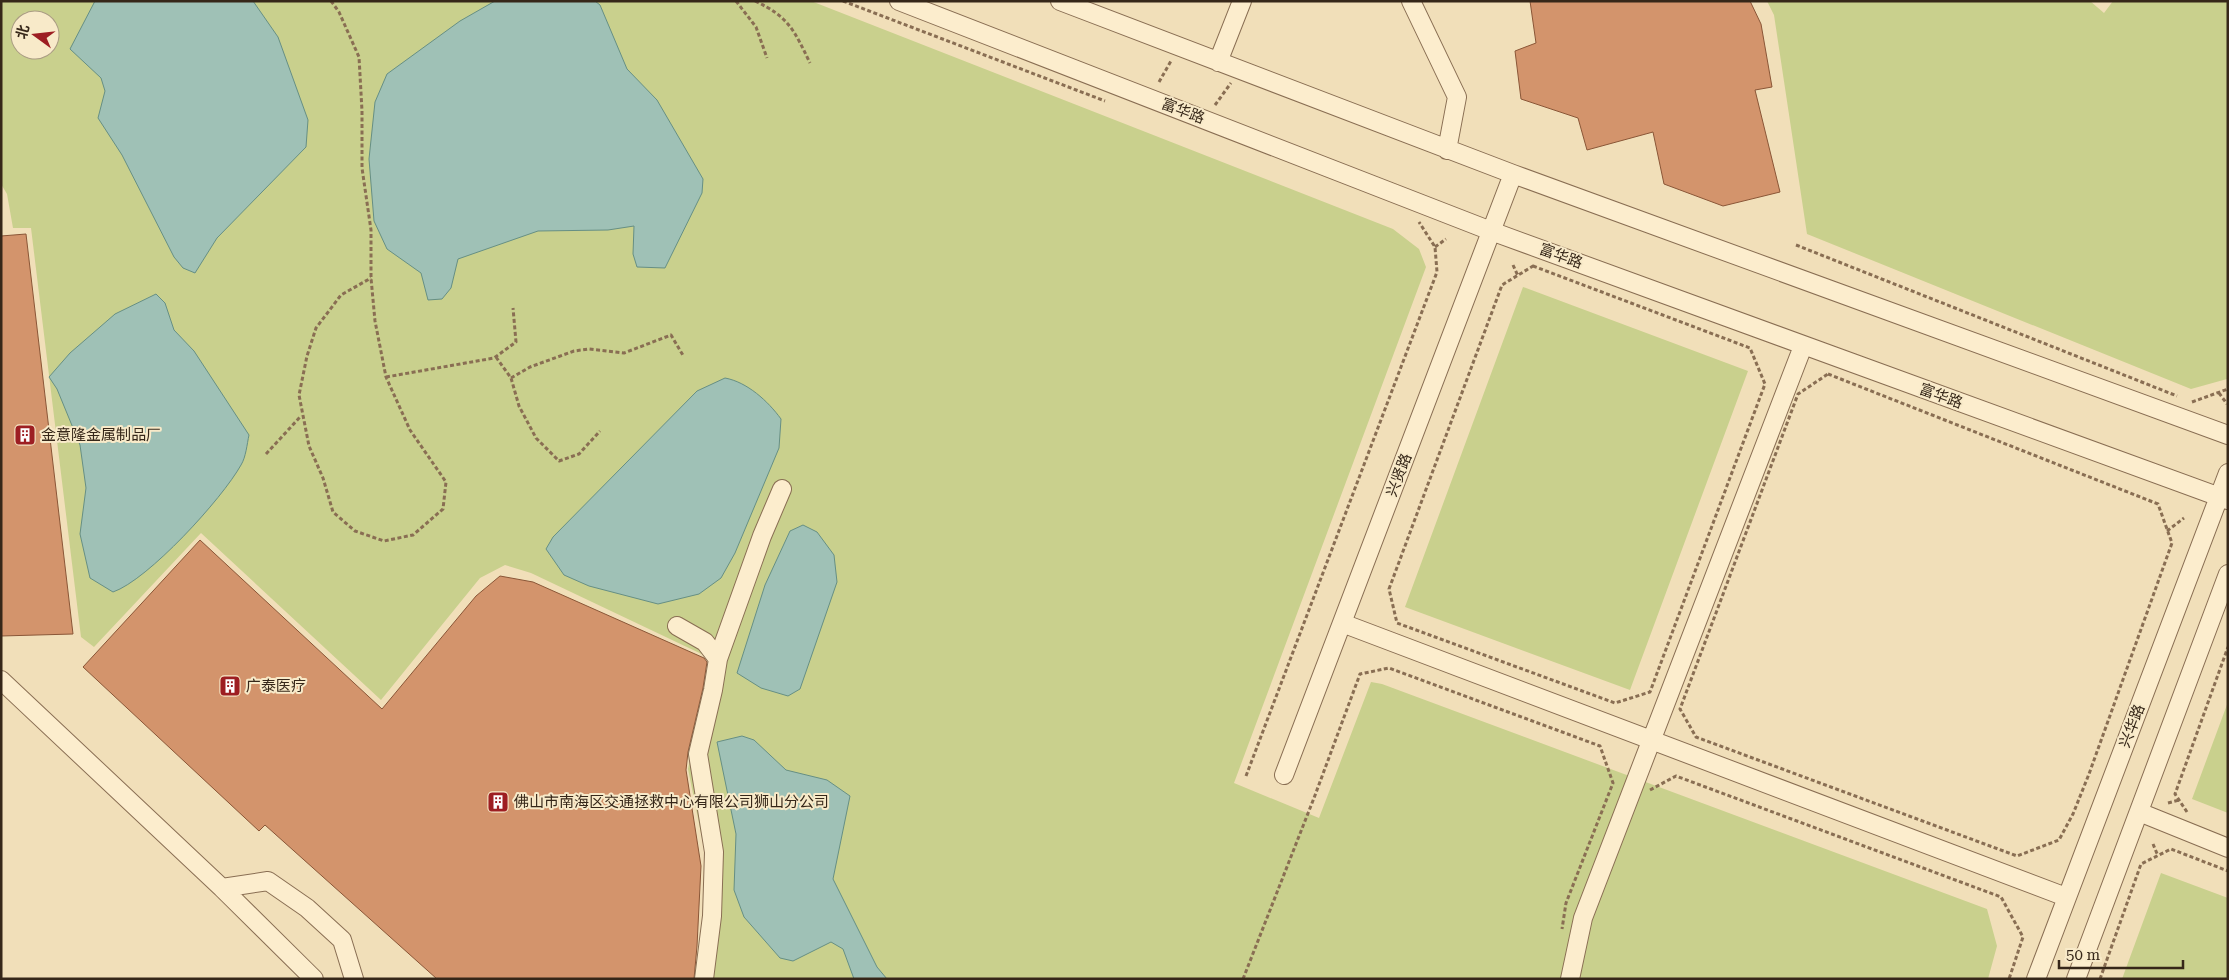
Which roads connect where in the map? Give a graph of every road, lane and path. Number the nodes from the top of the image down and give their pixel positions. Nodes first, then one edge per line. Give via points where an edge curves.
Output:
1 (331, 1) edge
2 (736, 1) edge
3 (755, 1) edge
4 (843, 1) edge
5 (899, 1) edge
6 (1060, 1) edge
7 (1242, 1) edge
8 (1411, 1) edge
9 (1174, 55) dead end
10 (766, 58) dead end
11 (810, 62) dead end
12 (1218, 62) junction
13 (1234, 79) dead end
14 (1159, 82) dead end
15 (1106, 102) dead end
16 (1215, 105) dead end
17 (1447, 150) junction
18 (1513, 174) junction
19 (1418, 220) dead end
20 (1492, 230) junction
21 (1446, 239) dead end
22 (1796, 245) dead end
23 (1436, 247) junction
24 (1512, 265) dead end
25 (1518, 276) junction
26 (370, 278) junction
27 (513, 308) dead end
28 (1803, 346) junction
29 (496, 357) junction
30 (684, 358) dead end
31 (386, 376) junction
32 (511, 378) junction
33 (2228, 389) edge
34 (2219, 393) junction
35 (2227, 404) edge
36 (302, 415) junction
37 (600, 431) dead end
38 (2228, 435) edge
39 (266, 454) dead end
40 (2228, 473) edge
41 (782, 489) dead end
42 (2223, 498) edge
43 (2184, 518) dead end
44 (2167, 531) junction
45 (2228, 574) edge
46 (1342, 623) junction
47 (677, 626) dead end
48 (2228, 648) edge
49 (718, 659) junction
50 (1, 680) edge
51 (1650, 739) junction
52 (1284, 775) dead end
53 (1246, 776) dead end
54 (1644, 794) dead end
55 (2175, 794) dead end
56 (2179, 800) dead end
57 (2168, 803) dead end
58 (2139, 812) junction
59 (2153, 844) dead end
60 (2228, 848) edge
61 (2158, 856) junction
62 (2228, 872) edge
63 (222, 888) junction
64 (2066, 898) junction
65 (1561, 930) dead end
66 (314, 979) edge
67 (354, 979) edge
68 (704, 979) edge
69 (1243, 979) edge
70 (1570, 979) edge
71 (2009, 979) edge
72 (2036, 979) edge
73 (2076, 979) edge
74 (2100, 979) edge

1 - 26 path via 359,57 362,168 371,230
2 - 10 path via 756,27
3 - 11 path via 770,8 793,28
4 - 15 path
5 - 20 street, 富华路
6 - 12 street
7 - 12 street
8 - 17 street via 1457,97
9 - 14 path
12 - 17 street
13 - 16 path
17 - 18 street
18 - 20 street, 兴贤路
18 - 38 street
19 - 23 path
20 - 28 street, 富华路
20 - 46 street, 兴贤路
21 - 23 path
22 - 34 path via 2193,403
23 - 53 path via 1437,272
24 - 25 path
25 - 25 path via 1502,285 1389,589 1397,623 1615,703 1628,700 1650,692 1765,384 1750,348 1533,266
26 - 31 path
26 - 36 path via 341,296 316,328 299,395
27 - 29 path via 516,342
28 - 42 street, 富华路
28 - 51 street
29 - 31 path
29 - 32 path
30 - 32 path via 671,335 624,352 574,351 530,366
31 - 36 path via 410,430 446,482 443,509 413,535 384,541 355,531 333,512 309,446
32 - 37 path via 519,406 536,438 559,461 579,454
33 - 34 path
34 - 35 path
36 - 39 path
40 - 42 street, 兴华路
41 - 49 street
42 - 64 street, 兴华路
43 - 44 path
44 - 44 path via 2158,504 1828,374 1798,394 1680,709 1696,737 2017,856 2059,840 2073,814 2172,543
45 - 58 street
46 - 51 street
46 - 52 street, 兴贤路
47 - 49 street via 705,642
48 - 55 path
49 - 68 street via 698,754 714,852 712,916
50 - 63 street
51 - 64 street
51 - 70 street via 1583,918
54 - 71 path via 1676,776 2001,897 2024,937
56 - 57 path
58 - 60 street
58 - 73 street
59 - 61 path
61 - 62 path via 2171,849
61 - 74 path via 2141,864
63 - 66 street
63 - 67 street via 268,881 307,908 342,940
64 - 72 street, 兴华路
65 - 69 path via 1566,903 1614,783 1600,746 1389,668 1360,674

